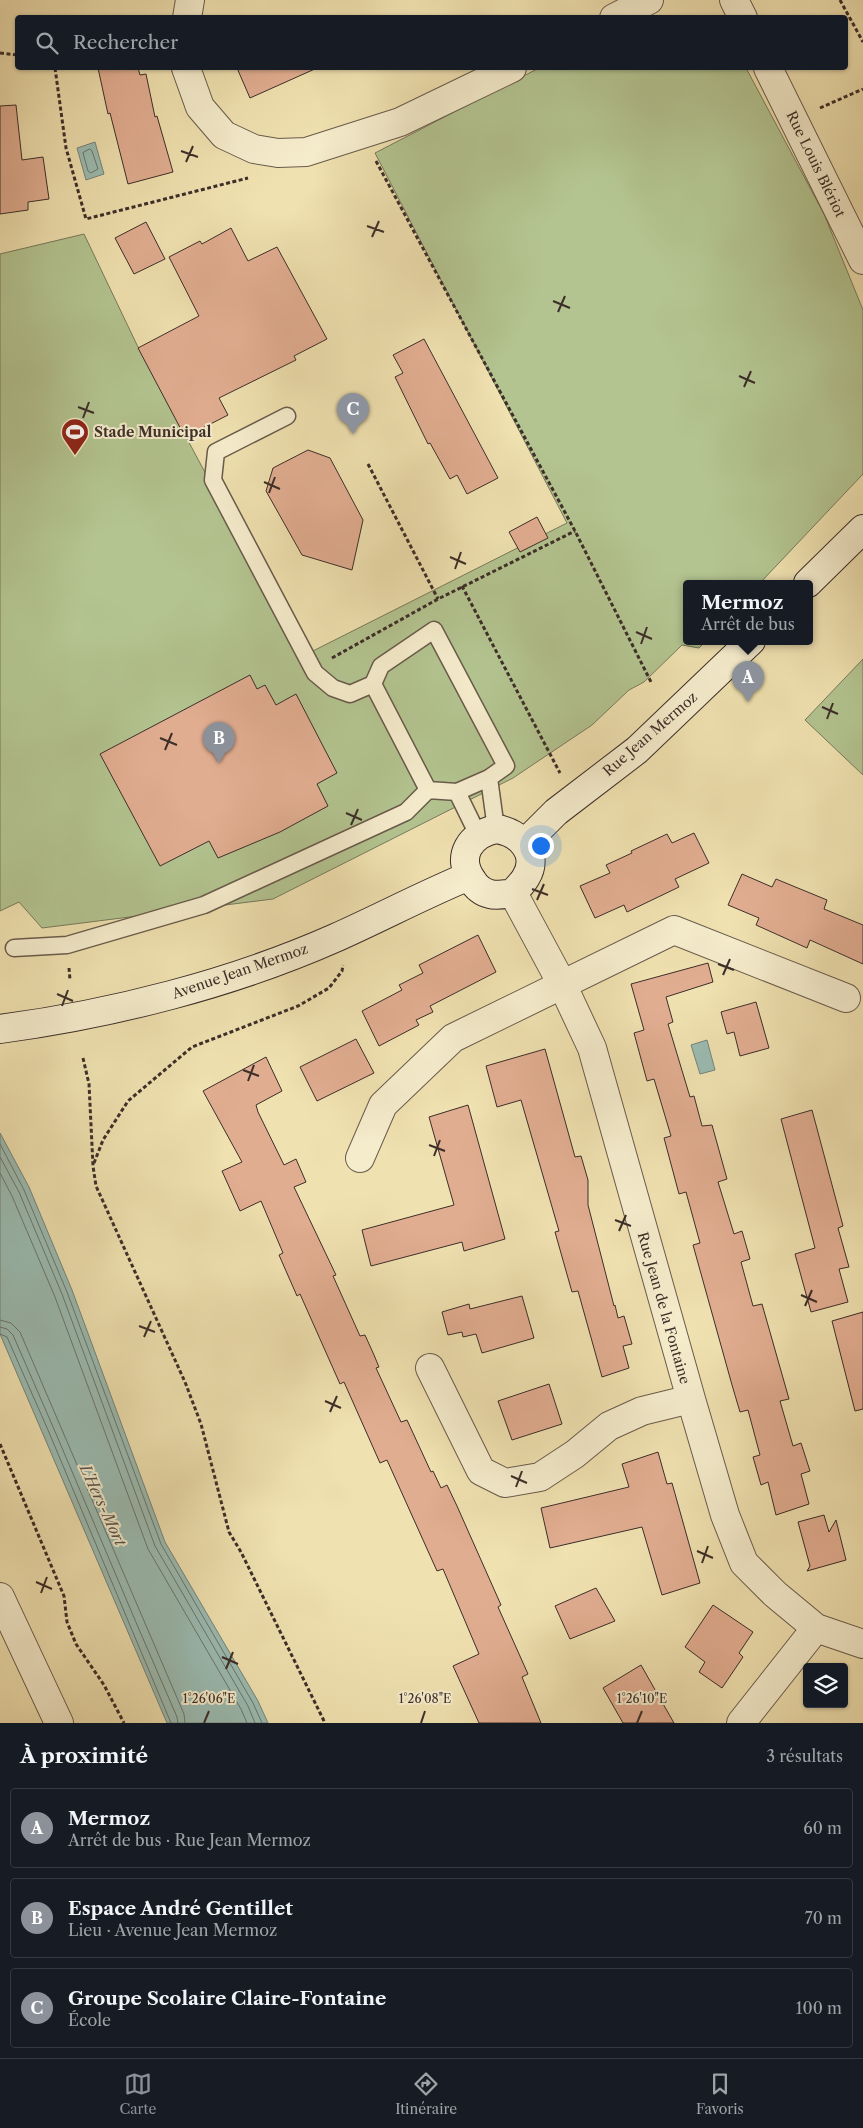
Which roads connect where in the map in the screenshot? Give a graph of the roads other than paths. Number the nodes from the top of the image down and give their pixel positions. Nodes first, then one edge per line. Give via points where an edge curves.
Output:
1 (190, 0) edge
2 (649, 0) edge
3 (734, 0) edge
4 (187, 15) edge
5 (620, 15) edge
6 (742, 15) edge
7 (187, 70) edge
8 (508, 70) edge
9 (769, 70) edge
10 (863, 260) edge
11 (287, 416) dead end
12 (861, 530) edge
13 (811, 580) edge
14 (747, 645) edge
15 (373, 684) junction
16 (489, 778) junction
17 (428, 790) junction
18 (457, 792) junction
19 (487, 832) junction
20 (524, 843) junction
21 (468, 876) junction
22 (513, 893) junction
23 (14, 948) dead end
24 (562, 984) junction
25 (846, 998) dead end
26 (0, 1029) edge
27 (360, 1158) dead end
28 (430, 1368) dead end
29 (691, 1400) junction
30 (0, 1597) edge
31 (816, 1628) junction
32 (863, 1644) edge
33 (59, 1723) edge
34 (741, 1723) edge

1 - 4 street
2 - 5 street
3 - 6 street
7 - 8 street via 200,107 224,136 254,149 278,153 306,152 400,122
9 - 10 street, Rue Louis Blériot
11 - 15 lane via 216,452 213,480 315,673 333,688 350,694
12 - 13 street
14 - 20 street, Rue Jean Mermoz via 636,750 556,812
15 - 16 lane via 382,666 434,630 506,766
15 - 17 lane
16 - 18 lane
16 - 19 lane
17 - 18 lane
17 - 23 lane via 406,812 204,905 67,944
18 - 19 lane
19 - 20 street via 508,830
19 - 21 street via 470,843 465,854
20 - 22 street via 530,859 527,877
21 - 22 street via 477,888 489,894
21 - 26 street, Avenue Jean Mermoz via 334,938 255,969 147,1002
22 - 24 street, Rue Jean de la Fontaine
24 - 25 street via 674,930
24 - 27 street via 453,1038 383,1105
24 - 29 street, Rue Jean de la Fontaine via 592,1048
28 - 29 street via 481,1471 506,1483 540,1476 576,1454 609,1426 642,1411
29 - 31 street, Rue Jean de la Fontaine via 725,1515 744,1563
30 - 33 street
31 - 32 street, Rue Jean de la Fontaine
31 - 34 street

